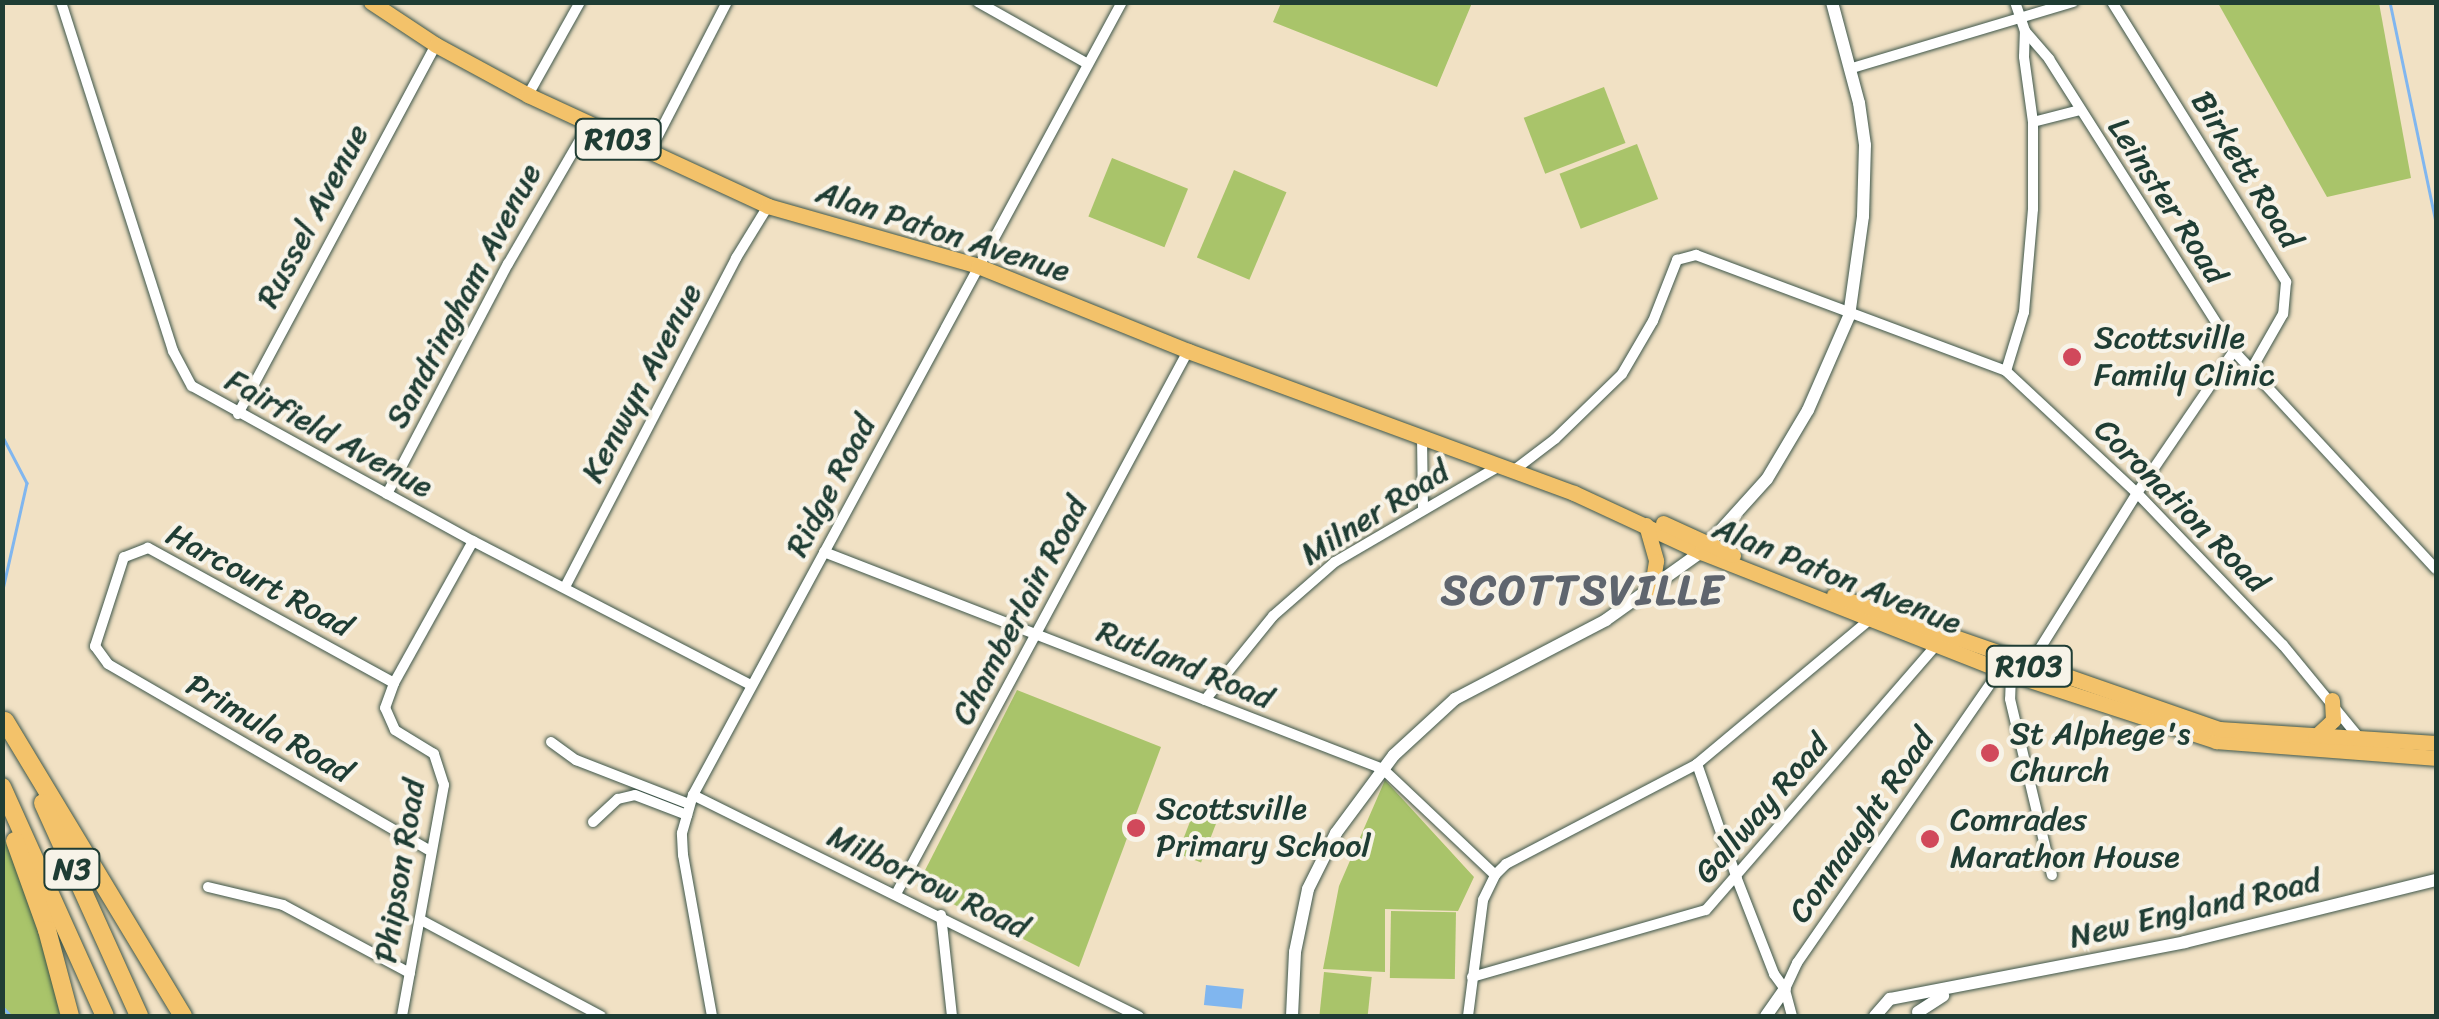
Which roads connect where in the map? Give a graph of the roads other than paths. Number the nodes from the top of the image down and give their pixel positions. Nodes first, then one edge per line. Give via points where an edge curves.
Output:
1 (61, 2) edge
2 (372, 2) edge
3 (580, 2) edge
4 (727, 2) edge
5 (978, 2) edge
6 (1122, 2) edge
7 (1832, 2) edge
8 (2016, 2) edge
9 (2072, 2) edge
10 (2112, 2) edge
11 (2023, 25) junction
12 (436, 45) junction
13 (1088, 64) junction
14 (1852, 68) junction
15 (528, 95) junction
16 (2080, 110) junction
17 (2033, 122) junction
18 (589, 124) junction
19 (649, 153) junction
20 (768, 206) junction
21 (1696, 255) joint
22 (978, 266) junction
23 (1849, 316) junction
24 (1188, 350) junction
25 (2234, 351) junction
26 (2252, 370) junction
27 (2006, 371) junction
28 (238, 414) junction
29 (1422, 437) junction
30 (1506, 468) junction
31 (1574, 492) junction
32 (2137, 492) junction
33 (387, 494) junction
34 (1423, 510) junction
35 (1646, 526) junction
36 (473, 541) junction
37 (1705, 548) junction
38 (824, 552) junction
39 (2436, 569) edge
40 (566, 586) junction
41 (1651, 592) junction
42 (1869, 620) junction
43 (1039, 632) junction
44 (96, 640) joint
45 (1936, 646) junction
46 (2029, 666) junction
47 (2006, 672) junction
48 (394, 682) junction
49 (751, 685) junction
50 (1205, 700) junction
51 (2332, 700) junction
52 (4, 717) edge
53 (2311, 738) junction
54 (551, 742) dead end
55 (2436, 743) edge
56 (2365, 747) junction
57 (2436, 758) edge
58 (1697, 764) junction
59 (1383, 769) junction
60 (2, 788) edge
61 (690, 805) junction
62 (2, 807) edge
63 (593, 822) dead end
64 (431, 851) junction
65 (1494, 875) junction
66 (2052, 875) dead end
67 (1737, 879) junction
68 (2436, 880) edge
69 (208, 888) dead end
70 (896, 894) junction
71 (940, 915) junction
72 (421, 920) junction
73 (410, 973) junction
74 (1472, 977) junction
75 (1964, 986) junction
76 (1785, 990) junction
77 (1901, 998) junction
78 (1876, 1013) edge
79 (1919, 1014) edge
80 (70, 1016) edge
81 (105, 1016) edge
82 (139, 1016) edge
83 (182, 1016) edge
84 (402, 1016) edge
85 (601, 1016) edge
86 (712, 1016) edge
87 (952, 1016) edge
88 (1139, 1016) edge
89 (1292, 1016) edge
90 (1468, 1016) edge
91 (1766, 1016) edge
92 (1792, 1016) edge
93 (1860, 1016) edge

1 - 28 street, Fairfield Avenue via 181,370 204,396
2 - 12 main road, Alan Paton Avenue / R103
3 - 15 street
4 - 19 street
5 - 13 street
6 - 13 street, Ridge Road
7 - 14 street
8 - 11 street
9 - 11 street
10 - 26 street, Birkett Road via 2286,282 2284,314
11 - 14 street
11 - 16 street, Leinster Road
11 - 17 street
12 - 15 main road, Alan Paton Avenue / R103
12 - 28 street, Russel Avenue
13 - 22 street, Ridge Road
14 - 23 street via 1865,171
15 - 18 main road, Alan Paton Avenue / R103
16 - 17 street
16 - 25 street, Leinster Road
17 - 27 street via 2030,259 2024,312
18 - 19 main road, Alan Paton Avenue / R103
18 - 33 street, Sandringham Avenue
19 - 20 main road, Alan Paton Avenue / R103
20 - 22 main road, Alan Paton Avenue / R103
20 - 40 street, Kenwyn Avenue
21 - 23 street, Coronation Road
21 - 30 street, Milner Road via 1677,260 1622,374 1554,439
22 - 24 main road, Alan Paton Avenue / R103
22 - 38 street, Ridge Road
23 - 27 street, Coronation Road
23 - 37 street via 1777,464
24 - 29 main road, Alan Paton Avenue / R103
24 - 43 street, Chamberlain Road
25 - 26 street, Leinster Road
25 - 32 street
26 - 39 street, Leinster Road
27 - 32 street, Coronation Road
28 - 33 street, Fairfield Avenue
29 - 30 main road, Alan Paton Avenue / R103
29 - 34 street
30 - 31 main road, Alan Paton Avenue / R103
30 - 34 street, Milner Road
31 - 35 main road, Alan Paton Avenue / R103
31 - 37 main road, Alan Paton Avenue / R103 via 1618,502
32 - 46 street
32 - 51 street, Coronation Road
33 - 36 street, Fairfield Avenue
34 - 50 street, Milner Road via 1304,586
35 - 37 main road, Alan Paton Avenue / R103
35 - 41 main road via 1656,561
36 - 40 street, Fairfield Avenue
36 - 48 street
37 - 41 street
37 - 42 main road, Alan Paton Avenue / R103
37 - 46 main road, Alan Paton Avenue / R103
38 - 43 street, Rutland Road
38 - 49 street, Ridge Road
40 - 49 street, Fairfield Avenue
41 - 59 street via 1455,699
42 - 45 main road, Alan Paton Avenue / R103
42 - 58 street
43 - 50 street, Rutland Road
43 - 70 street, Chamberlain Road
44 - 48 street, Harcourt Road via 124,557 148,548
44 - 64 street, Primula Road via 96,652 108,664
45 - 47 main road, Alan Paton Avenue / R103
45 - 67 street, Gallway Road
46 - 53 main road, Alan Paton Avenue / R103 via 2219,728
47 - 56 main road, Alan Paton Avenue / R103 via 2216,741
47 - 66 street
47 - 76 street, Connaught Road via 1797,963
48 - 64 street, Phipson Road via 385,708 389,722 434,754 443,772
49 - 61 street, Ridge Road
50 - 59 street, Rutland Road
51 - 53 main road via 2330,727
51 - 56 street, Coronation Road
52 - 82 highway, N3
52 - 83 highway
53 - 56 main road, Alan Paton Avenue / R103
54 - 61 street via 576,760
55 - 56 main road, Alan Paton Avenue / R103
56 - 57 main road, Alan Paton Avenue / R103
58 - 65 street via 1529,849
58 - 67 street
59 - 65 street, Rutland Road
59 - 89 street via 1336,833 1308,889 1295,952
60 - 81 highway, N3
61 - 63 street via 636,795 618,800
61 - 70 street, Milborrow Road
61 - 86 street, Ridge Road via 684,855
62 - 80 highway
64 - 72 street, Phipson Road
65 - 74 street via 1483,900
67 - 74 street, Gallway Road via 1690,918
67 - 76 street
68 - 75 street, New England Road via 2185,942
69 - 73 street via 282,905
70 - 71 street, Milborrow Road
71 - 87 street
71 - 88 street, Milborrow Road
72 - 73 street, Phipson Road
72 - 85 street
73 - 84 street, Phipson Road
74 - 90 street
75 - 77 street, New England Road
75 - 79 street, New England Road
76 - 91 street
76 - 92 street
77 - 78 street, New England Road via 1884,1002
77 - 79 street
78 - 93 street

